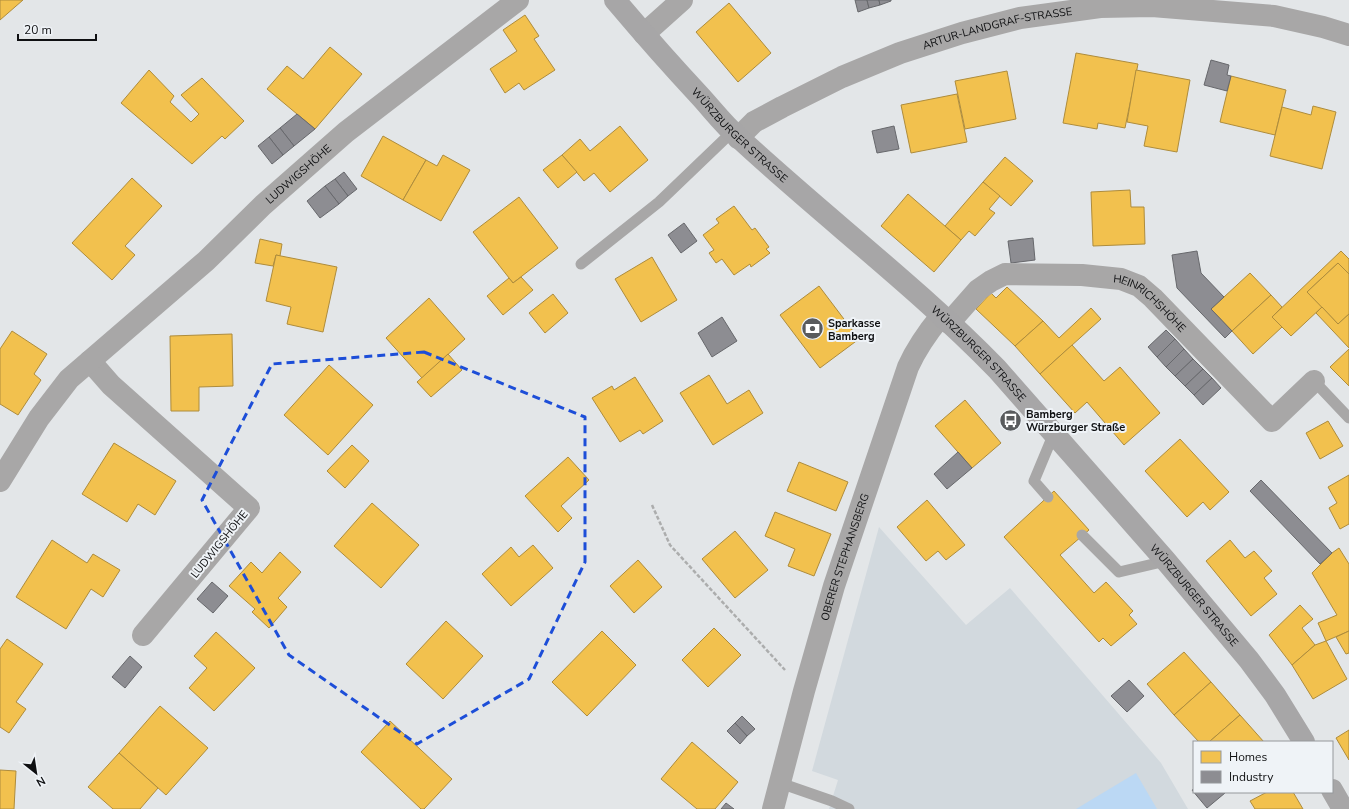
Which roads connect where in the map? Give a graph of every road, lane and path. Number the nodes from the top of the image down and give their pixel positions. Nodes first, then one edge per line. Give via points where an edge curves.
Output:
1 (518, 0) edge
2 (615, 0) edge
3 (682, 0) edge
4 (1100, 4) edge
5 (644, 34) junction
6 (1349, 35) edge
7 (735, 135) junction
8 (581, 264) dead end
9 (945, 319) junction
10 (90, 362) junction
11 (1314, 381) joint
12 (1349, 418) edge
13 (1054, 433) junction
14 (0, 481) edge
15 (1048, 497) dead end
16 (652, 505) dead end
17 (1082, 535) dead end
18 (1166, 561) junction
19 (144, 634) dead end
20 (804, 691) junction
21 (1303, 741) edge
22 (780, 783) junction
23 (1333, 792) edge
24 (773, 809) edge
25 (849, 809) edge
26 (1343, 809) edge

1 - 10 street, LUDWIGSHÖHE via 340,137 263,205 206,261
2 - 5 street, WÜRZBURGER STRASSE
3 - 5 street
4 - 6 street, ARTUR-LANDGRAF-STRASSE via 1274,16
4 - 7 street, ARTUR-LANDGRAF-STRASSE via 1020,18 900,53 842,77 754,122
5 - 7 street, WÜRZBURGER STRASSE
7 - 8 lane via 659,202
7 - 9 street, WÜRZBURGER STRASSE
9 - 11 street, HEINRICHSHÖHE via 978,290 1005,274 1082,275 1121,279 1139,286 1152,298 1272,421
9 - 13 street, WÜRZBURGER STRASSE via 997,369
9 - 20 street, OBERER STEPHANSBERG via 924,337 908,367 834,586
10 - 14 street, LUDWIGSHÖHE via 69,380 39,418
10 - 19 street, LUDWIGSHÖHE via 111,385 249,508
11 - 12 lane
13 - 15 lane via 1034,481
13 - 18 street, WÜRZBURGER STRASSE
16 - 20 path via 670,545
17 - 18 lane via 1119,572
18 - 21 street, WÜRZBURGER STRASSE via 1249,660 1275,695
20 - 22 street, OBERER STEPHANSBERG
22 - 24 street, OBERER STEPHANSBERG
22 - 25 lane
23 - 26 street

